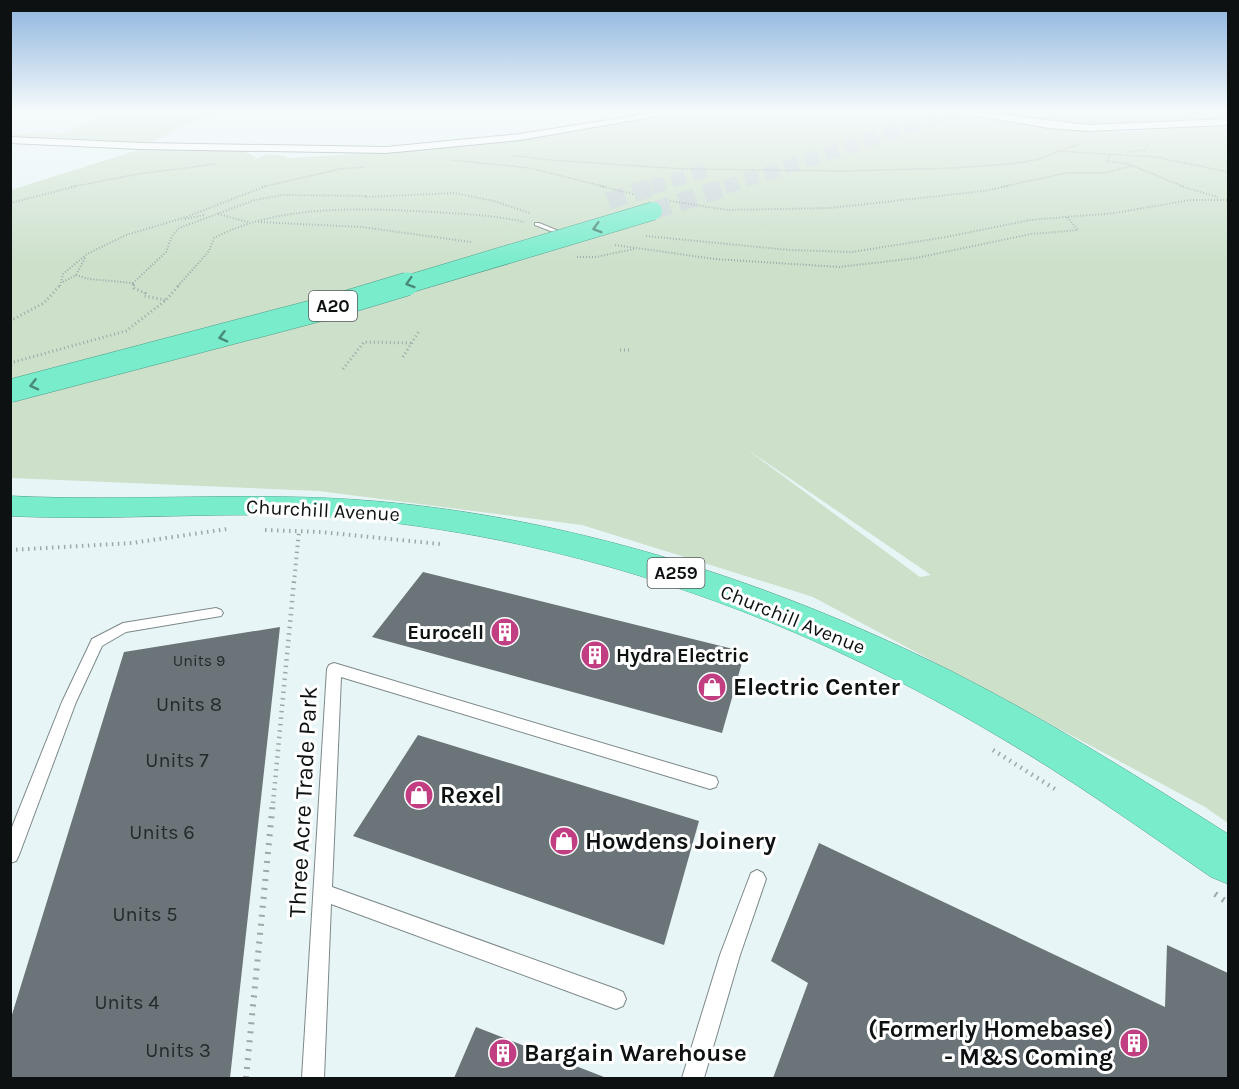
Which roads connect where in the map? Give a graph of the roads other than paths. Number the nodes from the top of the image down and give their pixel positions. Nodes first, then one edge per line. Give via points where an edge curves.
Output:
1 (655, 202) tunnel mouth
2 (567, 214) dead end
3 (537, 224) junction
4 (568, 247) junction
5 (10, 370) edge
6 (10, 391) edge
7 (10, 506) edge
8 (57, 509) junction
9 (10, 520) edge
10 (216, 613) dead end
11 (710, 782) dead end
12 (10, 855) edge
13 (1219, 876) edge
14 (757, 879) dead end
15 (322, 892) junction
16 (616, 999) dead end
17 (313, 1078) edge
18 (693, 1078) edge

1 -> 4 highway, A20, bridge
2 - 3 highway, A20
3 - 4 lane
3 - 5 highway, A20 via 305,296
4 -> 6 highway, A20, bridge
7 - 8 highway, Churchill Avenue / A259
8 - 9 highway, Churchill Avenue / A259
8 - 13 highway, Churchill Avenue / A259 via 314,507 445,518 548,537 676,573 815,625 908,667 1008,721 1106,780
10 - 12 lane via 123,628 97,643 69,702
11 - 15 lane, Three Acre Trade Park via 334,669
14 - 18 lane
15 - 16 lane
15 - 17 lane, Three Acre Trade Park

